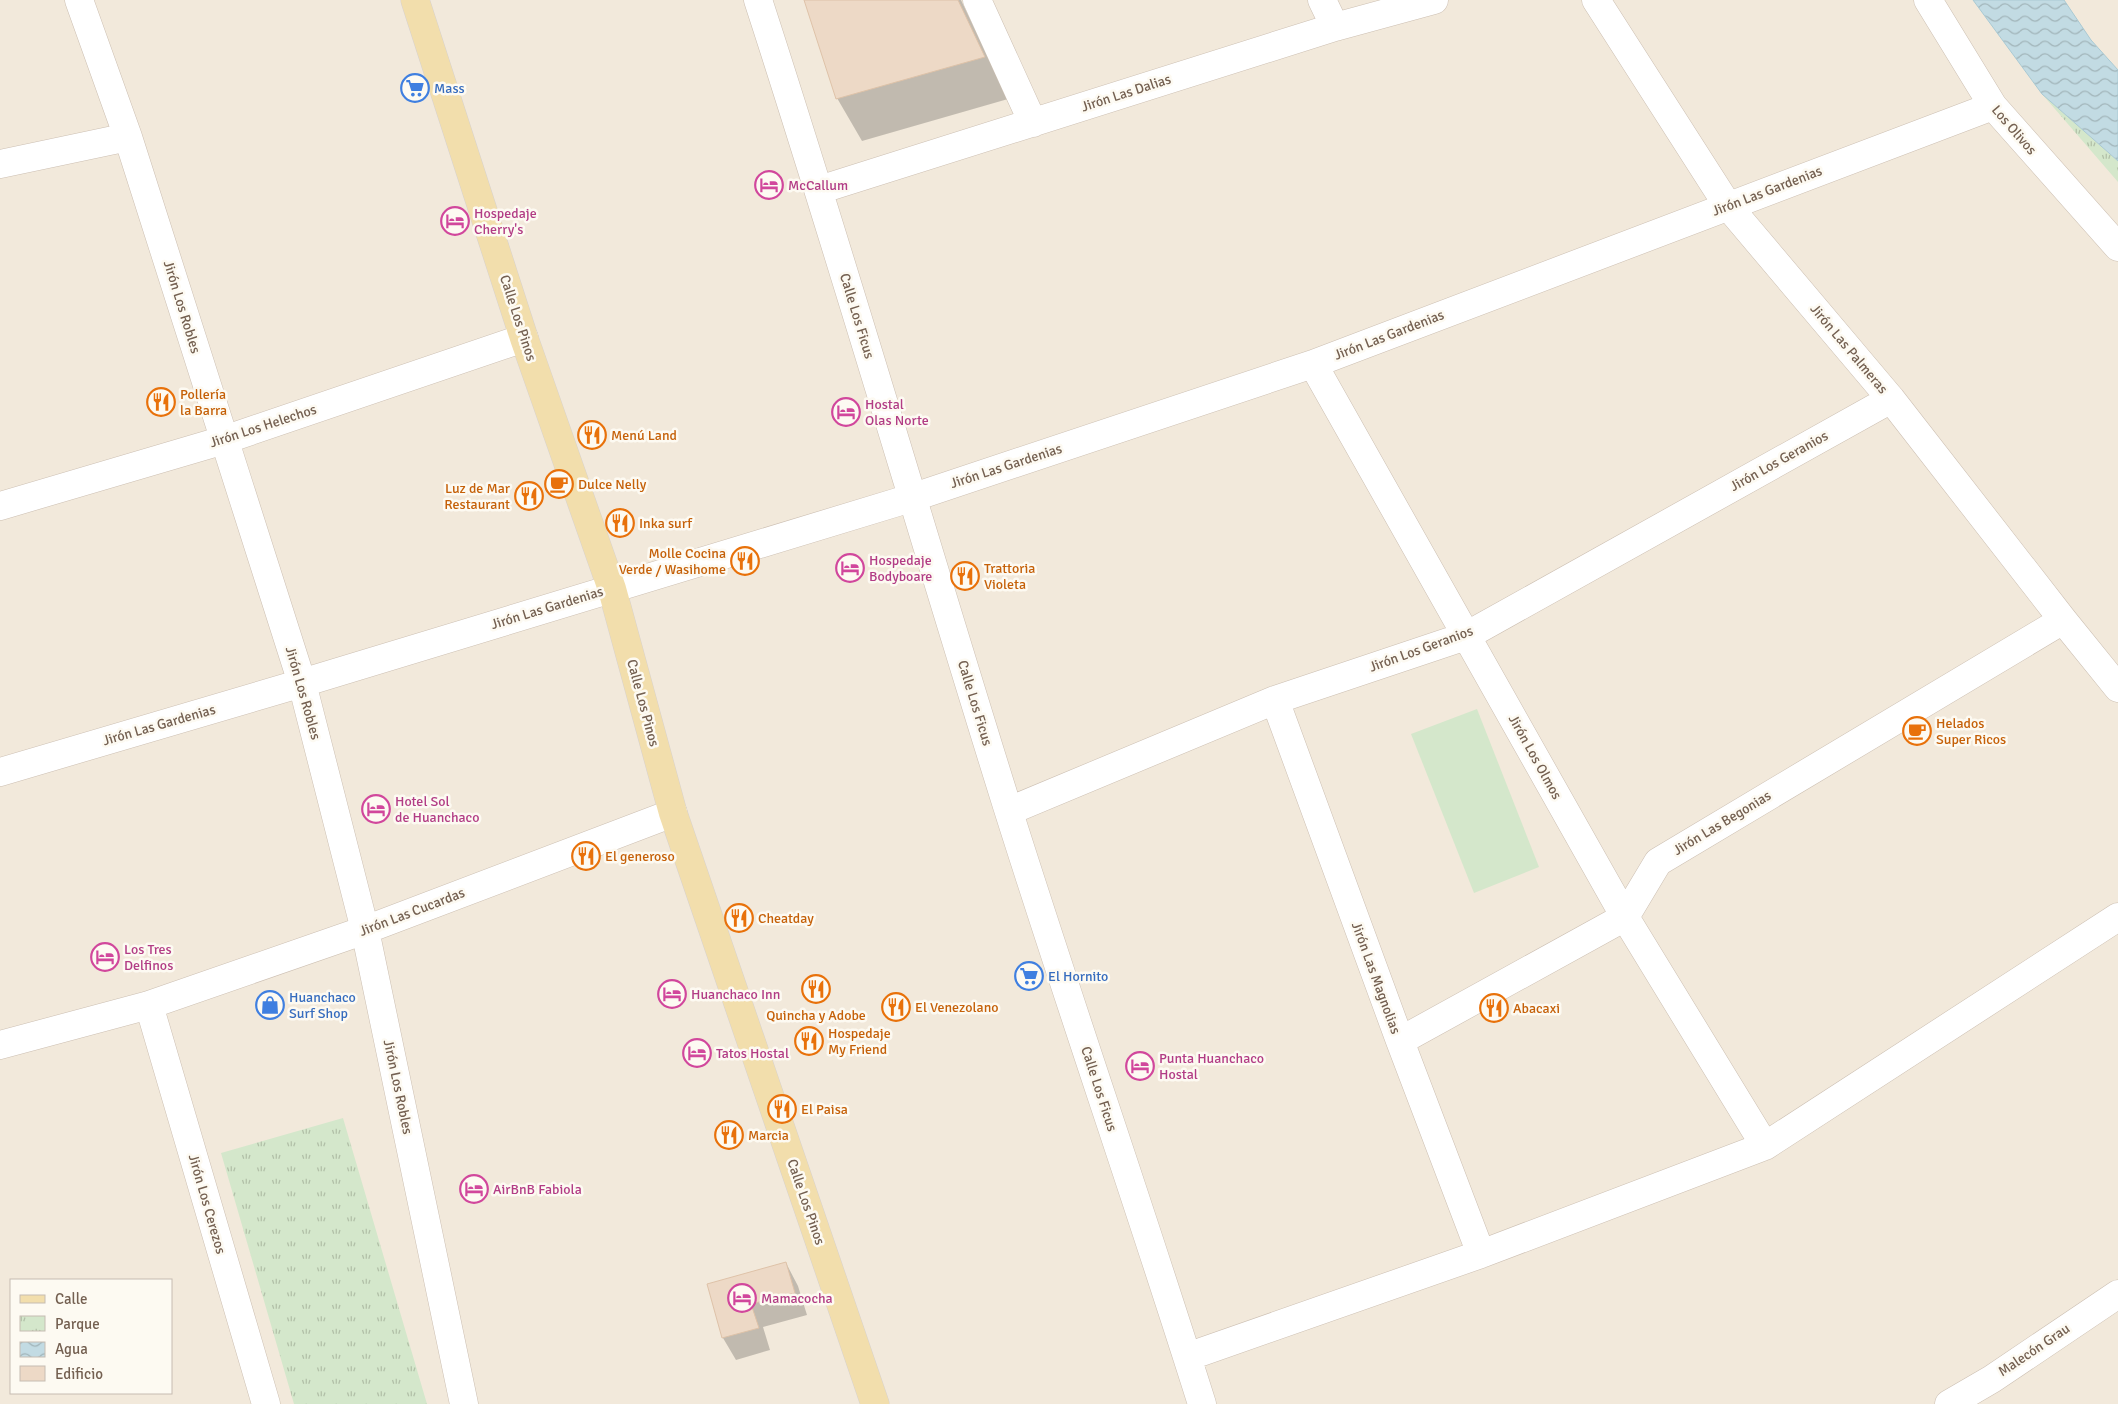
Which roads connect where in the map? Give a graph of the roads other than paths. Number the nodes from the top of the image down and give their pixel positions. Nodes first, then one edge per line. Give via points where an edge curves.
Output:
1 (79, 0) edge
2 (415, 0) edge
3 (758, 0) edge
4 (977, 0) edge
5 (1322, 0) edge
6 (1434, 0) edge
7 (1596, 0) edge
8 (1928, 0) edge
9 (1335, 27) junction
10 (1993, 106) junction
11 (1033, 123) junction
12 (128, 137) junction
13 (0, 164) edge
14 (819, 190) junction
15 (1728, 206) junction
16 (2118, 248) edge
17 (524, 338) junction
18 (1313, 364) junction
19 (1891, 399) junction
20 (224, 440) junction
21 (911, 498) junction
22 (0, 506) edge
23 (612, 589) junction
24 (2063, 620) junction
25 (1466, 636) junction
26 (302, 683) junction
27 (2118, 688) edge
28 (1275, 700) junction
29 (0, 772) edge
30 (1009, 811) junction
31 (673, 813) junction
32 (1625, 916) junction
33 (2118, 917) edge
34 (365, 930) junction
35 (148, 1005) junction
36 (1400, 1042) junction
37 (0, 1046) edge
38 (1765, 1146) junction
39 (1480, 1254) junction
40 (2118, 1294) edge
41 (1187, 1358) junction
42 (266, 1404) edge
43 (464, 1404) edge
44 (875, 1404) edge
45 (1202, 1404) edge
46 (1949, 1404) edge

1 - 12 street, Jirón Los Robles
2 - 17 main road, Calle Los Pinos
3 - 14 street, Calle Los Ficus
4 - 11 street
5 - 9 street
6 - 9 street, Jirón Las Dalias
7 - 15 street, Jirón Las Palmeras
8 - 10 street, Los Olivos
9 - 11 street, Jirón Las Dalias
10 - 15 street, Jirón Las Gardenias
10 - 16 street, Los Olivos
11 - 14 street, Jirón Las Dalias
12 - 13 street
12 - 20 street, Jirón Los Robles
14 - 21 street, Calle Los Ficus
15 - 18 street, Jirón Las Gardenias
15 - 19 street, Jirón Las Palmeras
17 - 20 street, Jirón Los Helechos
17 - 23 main road, Calle Los Pinos
18 - 21 street, Jirón Las Gardenias
18 - 25 street, Jirón Los Olmos
19 - 24 street, Jirón Las Palmeras
19 - 25 street, Jirón Los Geranios
20 - 22 street, Jirón Los Helechos
20 - 26 street, Jirón Los Robles
21 - 23 street, Jirón Las Gardenias
21 - 30 street, Calle Los Ficus
23 - 26 street, Jirón Las Gardenias
23 - 31 main road, Calle Los Pinos
24 - 27 street, Jirón Las Palmeras
24 - 32 street, Jirón Las Begonias via 1658,862
25 - 28 street, Jirón Los Geranios
25 - 32 street, Jirón Los Olmos
26 - 29 street, Jirón Las Gardenias
26 - 34 street, Jirón Los Robles
28 - 30 street, Jirón Los Geranios
28 - 36 street, Jirón Las Magnolias
30 - 41 street, Calle Los Ficus
31 - 34 street, Jirón Las Cucardas
31 - 44 main road, Calle Los Pinos
32 - 36 street, Jirón Las Begonias
32 - 38 street, Jirón Los Olmos
33 - 38 street
34 - 35 street, Jirón Las Cucardas
34 - 43 street, Jirón Los Robles
35 - 37 street, Jirón Las Cucardas
35 - 42 street, Jirón Los Cerezos
36 - 39 street, Jirón Las Magnolias
38 - 39 street
39 - 41 street
40 - 46 street, Malecón Grau via 1992,1379
41 - 45 street, Calle Los Ficus

